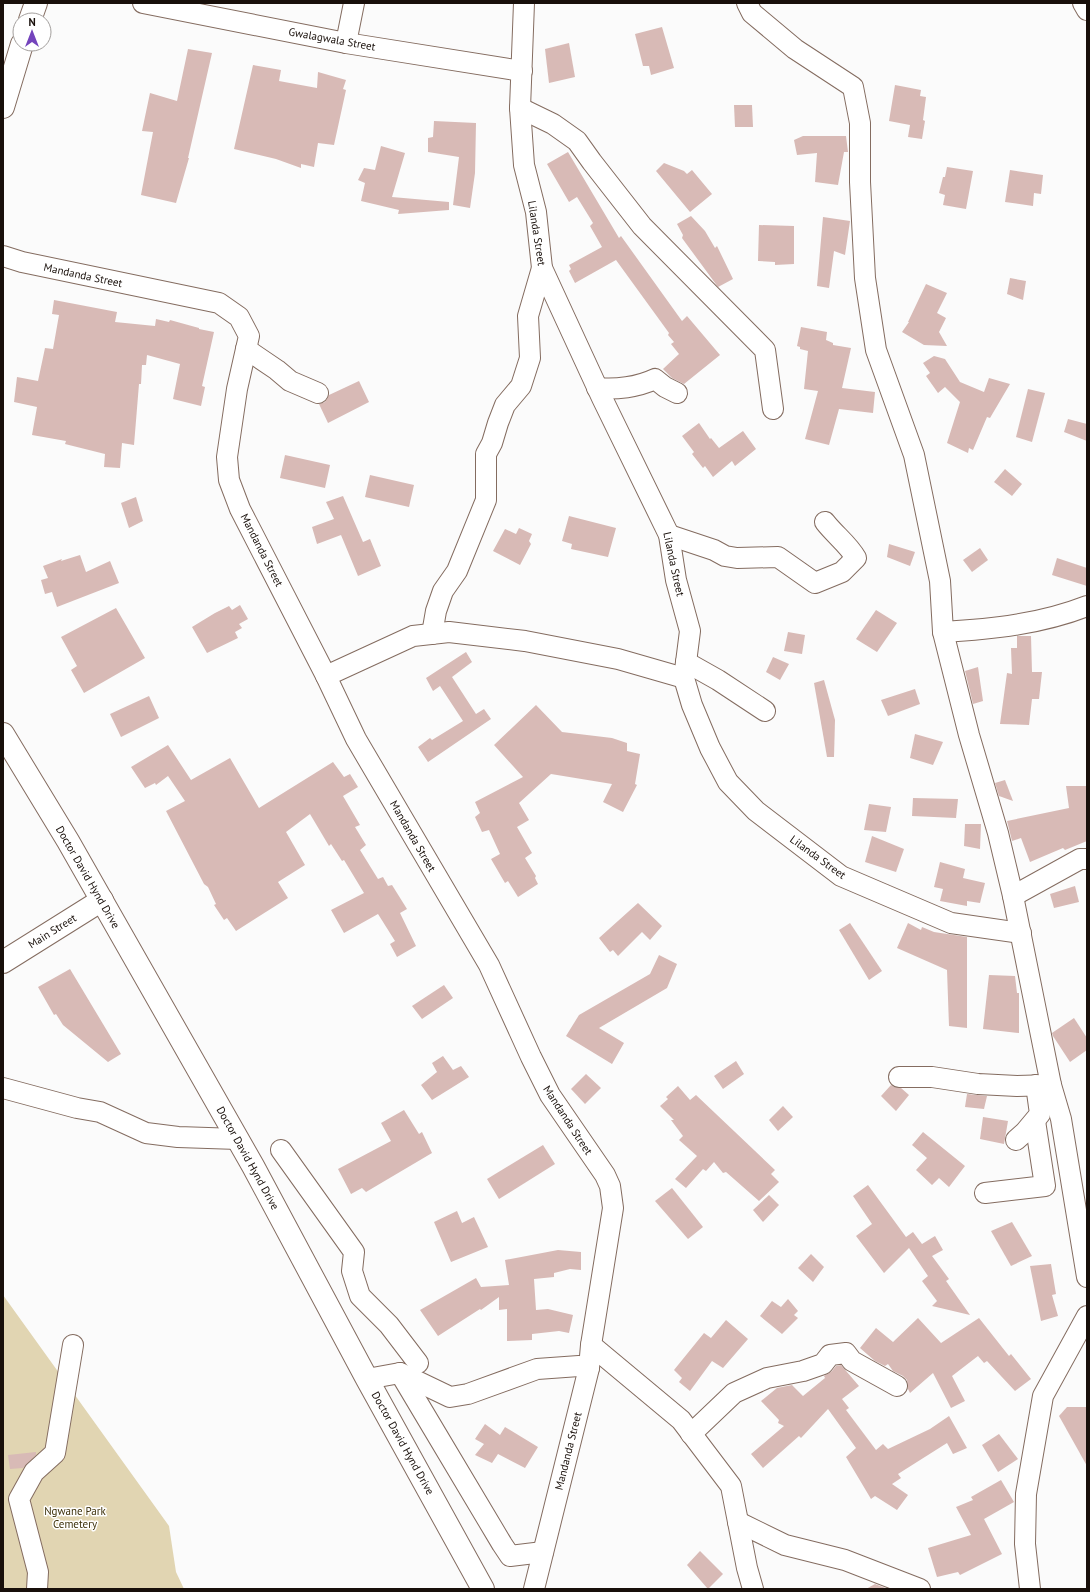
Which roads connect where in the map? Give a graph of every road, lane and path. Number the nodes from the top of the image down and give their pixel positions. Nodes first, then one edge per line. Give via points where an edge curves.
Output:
1 (143, 3) edge
2 (354, 3) edge
3 (524, 3) edge
4 (747, 3) edge
5 (1083, 3) edge
6 (1087, 10) edge
7 (346, 42) junction
8 (20, 52) edge
9 (522, 71) junction
10 (3, 107) edge
11 (520, 108) junction
12 (3, 256) edge
13 (542, 268) junction
14 (246, 349) junction
15 (598, 388) junction
16 (318, 392) dead end
17 (677, 393) dead end
18 (773, 409) dead end
19 (825, 522) dead end
20 (669, 535) junction
21 (1087, 606) edge
22 (944, 632) junction
23 (432, 634) junction
24 (685, 670) junction
25 (326, 676) junction
26 (765, 711) dead end
27 (3, 734) edge
28 (1087, 859) edge
29 (1013, 896) junction
30 (102, 900) junction
31 (1021, 933) junction
32 (3, 962) edge
33 (899, 1077) dead end
34 (1044, 1085) junction
35 (3, 1088) edge
36 (1035, 1121) junction
37 (238, 1139) junction
38 (1016, 1140) dead end
39 (281, 1150) dead end
40 (985, 1193) dead end
41 (1087, 1277) edge
42 (1087, 1316) edge
43 (73, 1345) dead end
44 (591, 1345) junction
45 (418, 1363) dead end
46 (589, 1368) junction
47 (400, 1373) junction
48 (367, 1379) junction
49 (897, 1386) dead end
50 (691, 1434) junction
51 (738, 1522) junction
52 (543, 1552) junction
53 (37, 1589) edge
54 (483, 1589) edge
55 (534, 1589) edge
56 (753, 1589) edge
57 (920, 1589) edge
58 (1030, 1589) edge

1 - 7 street, Gwalagwala Street
2 - 7 street
3 - 9 street, Lilanda Street
4 - 22 street via 752,12 795,49 852,87 860,122 865,278 876,350 914,455 940,581
5 - 6 street
7 - 9 street, Gwalagwala Street
8 - 10 main road
9 - 11 street, Lilanda Street
11 - 13 street, Lilanda Street via 524,165 536,212
11 - 18 street via 553,124 577,141 642,226 765,350
12 - 14 street, Mandanda Street via 219,303 239,317 249,336
13 - 15 street, Lilanda Street
13 - 23 street via 528,316 530,358 521,386 505,405 486,454 486,500 457,571 443,591
14 - 16 street via 290,381
14 - 25 street, Mandanda Street via 237,388 227,457 229,480 240,509
15 - 17 street via 611,389 645,384 655,379
15 - 20 street, Lilanda Street
19 - 20 street via 856,558 842,572 815,583 778,557 725,556
20 - 24 street, Lilanda Street via 676,580 690,631
21 - 22 street via 1071,613 1037,621 997,628
22 - 29 street
23 - 24 street via 449,632 525,641
23 - 25 street via 413,636
24 - 26 street via 718,680
24 - 31 street, Lilanda Street via 692,705 710,748 728,782 756,811 841,876 951,923
25 - 44 street, Mandanda Street via 356,738 489,965 550,1095 610,1186 614,1208
27 - 30 main road, Doctor David Hynd Drive
28 - 29 street via 1080,859
29 - 31 street
30 - 32 main road, Main Street
30 - 37 main road, Doctor David Hynd Drive
31 - 34 street
33 - 34 street via 932,1078 986,1085
34 - 36 street via 1040,1114
34 - 41 street via 1062,1119
35 - 37 street via 100,1112 146,1133
36 - 38 street
36 - 40 street via 1045,1186
37 - 48 main road, Doctor David Hynd Drive
39 - 45 street via 354,1252 352,1271 360,1296 389,1325
42 - 58 street via 1043,1396 1026,1494 1024,1544
43 - 53 street via 56,1453 34,1472 19,1499 38,1572
44 - 46 street, Mandanda Street
44 - 50 street via 681,1420
46 - 47 street via 579,1366 537,1369 468,1394 450,1397
46 - 52 street, Mandanda Street
47 - 48 street
47 - 52 street via 510,1556
48 - 54 main road, Doctor David Hynd Drive
49 - 50 street via 852,1361 846,1353 830,1354 823,1364 767,1378 734,1394
50 - 51 street via 731,1486
51 - 56 street
51 - 57 street via 785,1546 845,1560
52 - 55 street, Mandanda Street

